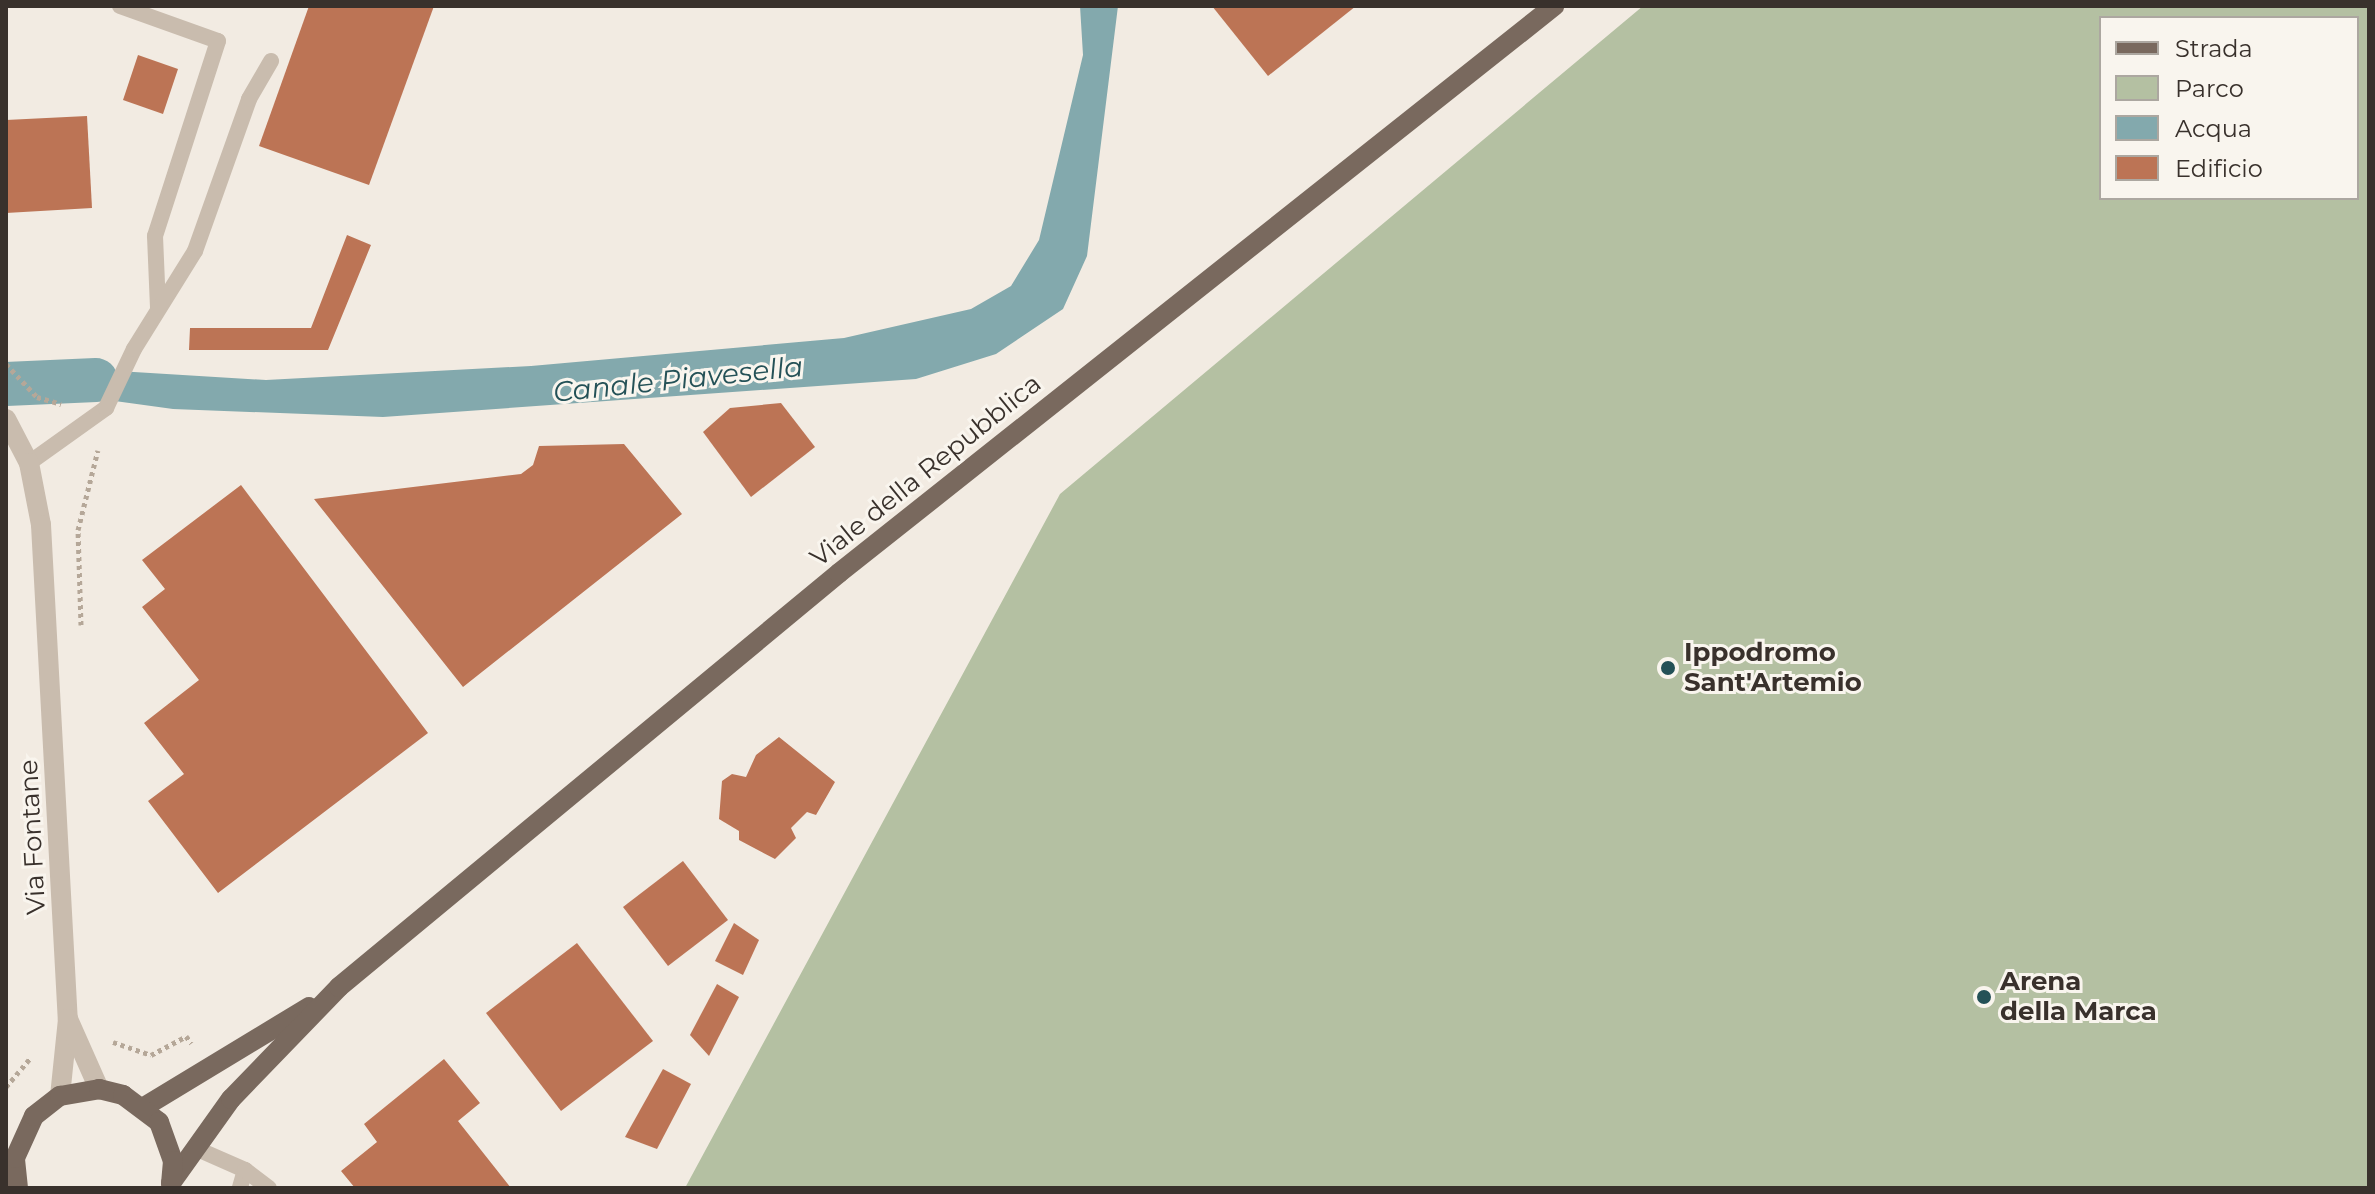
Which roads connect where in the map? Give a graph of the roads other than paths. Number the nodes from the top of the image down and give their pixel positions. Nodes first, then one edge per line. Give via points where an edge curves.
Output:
1 (120, 6) edge
2 (1554, 6) edge
3 (271, 61) dead end
4 (158, 311) junction
5 (7, 420) edge
6 (29, 463) junction
7 (339, 987) junction
8 (68, 1019) junction
9 (99, 1089) junction
10 (60, 1096) junction
11 (144, 1107) junction
12 (195, 1148) junction
13 (245, 1170) junction
14 (170, 1185) edge
15 (15, 1186) edge
16 (240, 1188) edge
17 (269, 1188) edge

1 - 4 lane via 218,41 155,236
2 - 7 main road, Viale della Repubblica via 839,573
3 - 4 lane via 249,99 195,251
4 - 6 lane via 106,408
5 - 6 street, Via Fontane
6 - 8 street, Via Fontane via 41,525
7 - 11 main road, Viale della Repubblica
7 - 12 main road, Viale della Repubblica via 231,1099
8 - 9 street, Via Fontane
8 - 10 street, Via Fontane
9 - 10 main road
9 - 11 main road
10 - 15 main road via 34,1116 21,1136
11 - 14 main road, Viale della Repubblica via 168,1141
12 - 13 lane
12 - 14 main road, Viale della Repubblica
13 - 16 lane
13 - 17 lane

